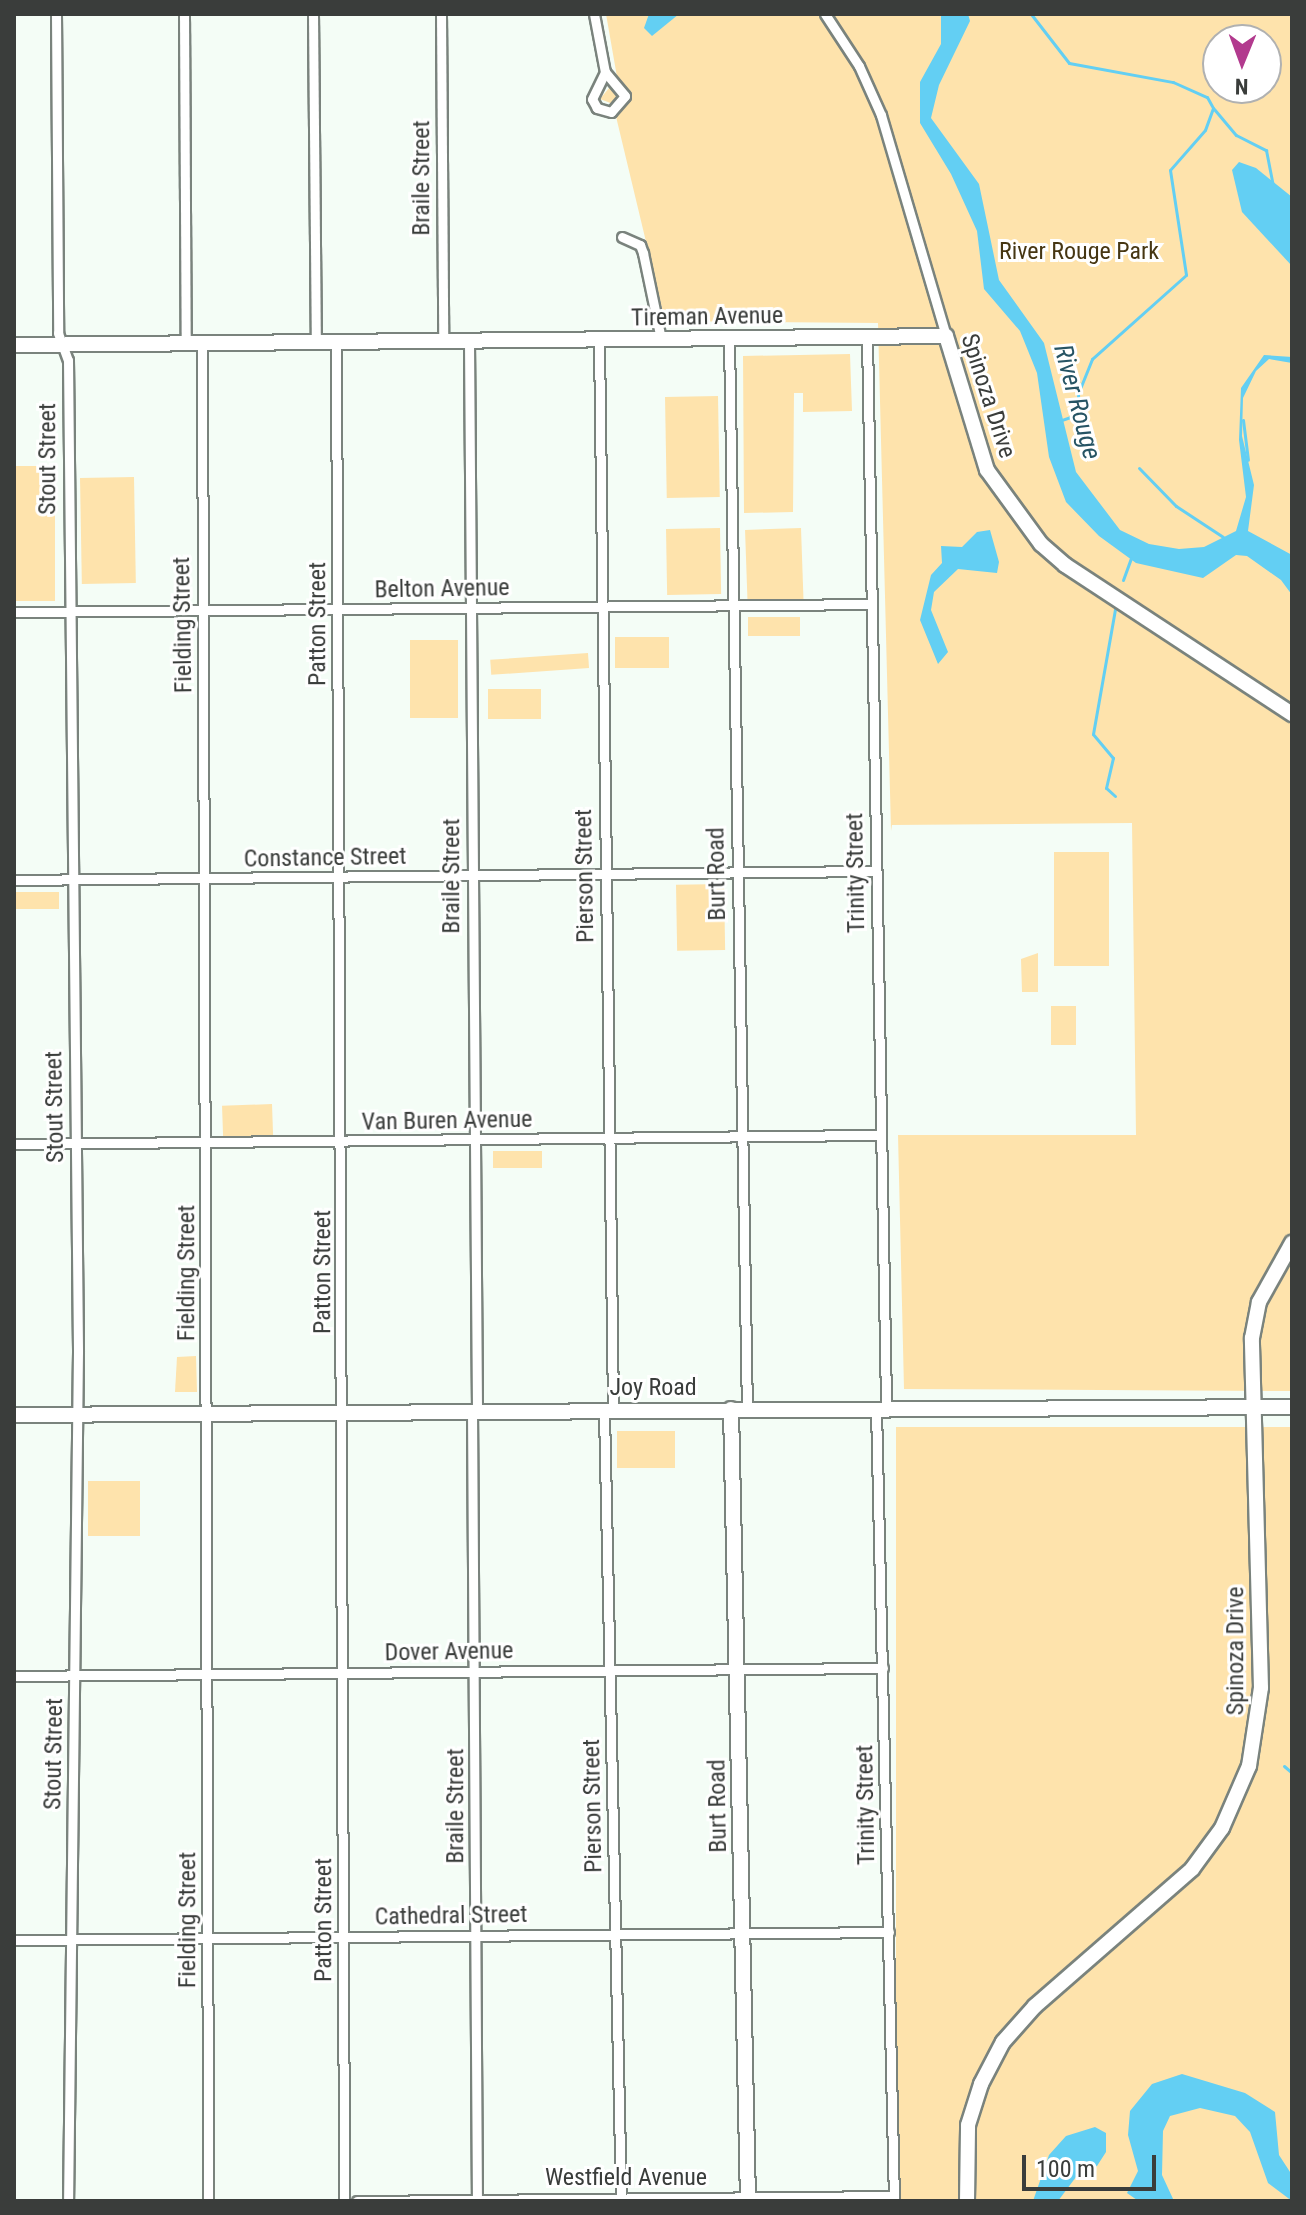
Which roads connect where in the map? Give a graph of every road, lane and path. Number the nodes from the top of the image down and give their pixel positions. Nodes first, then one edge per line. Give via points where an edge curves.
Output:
1 (56, 14) edge
2 (184, 14) edge
3 (313, 14) edge
4 (441, 14) edge
5 (594, 14) edge
6 (825, 14) edge
7 (605, 72) dead end
8 (622, 237) dead end
9 (867, 336) junction
10 (946, 336) junction
11 (661, 339) junction
12 (729, 339) junction
13 (599, 340) junction
14 (443, 341) junction
15 (336, 342) junction
16 (469, 342) junction
17 (316, 343) junction
18 (186, 344) junction
19 (202, 344) junction
20 (14, 345) edge
21 (62, 345) junction
22 (871, 604) junction
23 (734, 605) junction
24 (603, 606) junction
25 (472, 609) junction
26 (338, 610) junction
27 (202, 611) junction
28 (14, 612) edge
29 (69, 612) junction
30 (1292, 714) edge
31 (876, 871) junction
32 (739, 873) junction
33 (604, 874) junction
34 (472, 876) junction
35 (340, 878) junction
36 (204, 879) junction
37 (14, 880) edge
38 (72, 880) junction
39 (880, 1135) junction
40 (743, 1137) junction
41 (609, 1139) junction
42 (476, 1141) junction
43 (342, 1142) junction
44 (206, 1143) junction
45 (14, 1144) edge
46 (75, 1144) junction
47 (1292, 1243) edge
48 (1253, 1407) junction
49 (1292, 1407) edge
50 (881, 1408) junction
51 (731, 1409) junction
52 (747, 1409) junction
53 (474, 1410) junction
54 (608, 1411) junction
55 (344, 1412) junction
56 (208, 1413) junction
57 (14, 1415) edge
58 (78, 1415) junction
59 (883, 1668) junction
60 (737, 1669) junction
61 (611, 1670) junction
62 (476, 1671) junction
63 (344, 1673) junction
64 (208, 1674) junction
65 (14, 1676) edge
66 (75, 1676) junction
67 (889, 1932) junction
68 (743, 1933) junction
69 (616, 1934) junction
70 (477, 1936) junction
71 (344, 1937) junction
72 (208, 1938) junction
73 (14, 1940) edge
74 (72, 1940) junction
75 (894, 2198) edge
76 (748, 2199) edge
77 (477, 2200) edge
78 (621, 2200) edge
79 (68, 2201) edge
80 (208, 2201) edge
81 (344, 2201) edge
82 (357, 2201) edge
83 (967, 2201) edge

1 - 21 street, Stout Street
2 - 18 street
3 - 17 street
4 - 14 street, Braile Street
5 - 7 street
6 - 10 street, Spinoza Drive via 859,66 881,115
8 - 11 street via 640,245
9 - 10 street, Tireman Avenue
9 - 12 street, Tireman Avenue
9 - 22 street, Trinity Street
10 - 30 street, Spinoza Drive via 987,470 1041,544 1078,574
11 - 12 street, Tireman Avenue
11 - 13 street, Tireman Avenue
12 - 23 street, Burt Road
13 - 16 street, Tireman Avenue
13 - 24 street, Pierson Street
14 - 15 street
14 - 16 street, Tireman Avenue
15 - 17 street
15 - 26 street, Patton Street
16 - 25 street, Braile Street
17 - 19 street
18 - 19 street
18 - 21 street
19 - 27 street, Fielding Street
20 - 21 street
21 - 29 street, Stout Street via 68,360
22 - 23 street, Belton Avenue
22 - 31 street, Trinity Street
23 - 24 street, Belton Avenue
23 - 32 street, Burt Road
24 - 25 street, Belton Avenue
24 - 33 street, Pierson Street
25 - 26 street, Belton Avenue
25 - 34 street, Braile Street
26 - 27 street, Belton Avenue
26 - 35 street, Patton Street
27 - 29 street, Belton Avenue
27 - 36 street, Fielding Street
28 - 29 street, Belton Avenue
29 - 38 street, Stout Street
31 - 32 street, Constance Street
31 - 39 street, Trinity Street
32 - 33 street, Constance Street
32 - 40 street, Burt Road
33 - 34 street, Constance Street
33 - 41 street, Pierson Street
34 - 35 street, Constance Street
34 - 42 street, Braile Street
35 - 36 street, Constance Street
35 - 43 street, Patton Street
36 - 38 street, Constance Street
36 - 44 street, Fielding Street
37 - 38 street, Constance Street
38 - 46 street, Stout Street
39 - 40 street, Van Buren Avenue
39 - 50 street, Trinity Street
40 - 41 street, Van Buren Avenue
40 - 52 street, Burt Road
41 - 42 street, Van Buren Avenue
41 - 54 street, Pierson Street
42 - 43 street, Van Buren Avenue
42 - 53 street, Braile Street
43 - 44 street, Van Buren Avenue
43 - 55 street, Patton Street
44 - 46 street, Van Buren Avenue
44 - 56 street, Fielding Street
45 - 46 street, Van Buren Avenue
46 - 58 street, Stout Street
47 - 48 street, Spinoza Drive via 1255,1316
48 - 49 street, Joy Road
48 - 50 street, Joy Road
48 - 83 street, Spinoza Drive via 1261,1701 1242,1787 1216,1837 1181,1882 1035,2006 1003,2042 968,2125
50 - 52 street, Joy Road
50 - 59 street, Trinity Street
51 - 52 street, Joy Road
51 - 54 street, Joy Road
51 - 60 street, Burt Road
53 - 54 street, Joy Road
53 - 55 street, Joy Road
53 - 62 street, Braile Street
54 - 61 street, Pierson Street
55 - 56 street, Joy Road
55 - 63 street, Patton Street
56 - 58 street, Joy Road
56 - 64 street, Fielding Street
57 - 58 street, Joy Road
58 - 66 street, Stout Street
59 - 60 street, Dover Avenue
59 - 67 street, Trinity Street
60 - 61 street, Dover Avenue
60 - 68 street, Burt Road
61 - 62 street, Dover Avenue
61 - 69 street, Pierson Street
62 - 63 street, Dover Avenue
62 - 70 street, Braile Street
63 - 64 street, Dover Avenue
63 - 71 street, Patton Street
64 - 66 street, Dover Avenue
64 - 72 street, Fielding Street
65 - 66 street, Dover Avenue
66 - 74 street, Stout Street
67 - 68 street, Cathedral Street
67 - 75 street, Trinity Street
68 - 69 street, Cathedral Street
68 - 76 street, Burt Road
69 - 70 street, Cathedral Street
69 - 78 street, Pierson Street
70 - 71 street, Cathedral Street
70 - 77 street, Braile Street
71 - 72 street, Cathedral Street
71 - 81 street, Patton Street
72 - 74 street, Cathedral Street
72 - 80 street, Fielding Street
73 - 74 street, Cathedral Street
74 - 79 street, Stout Street
75 - 76 street, Westfield Avenue
76 - 78 street, Westfield Avenue
77 - 78 street, Westfield Avenue
77 - 82 street, Westfield Avenue

